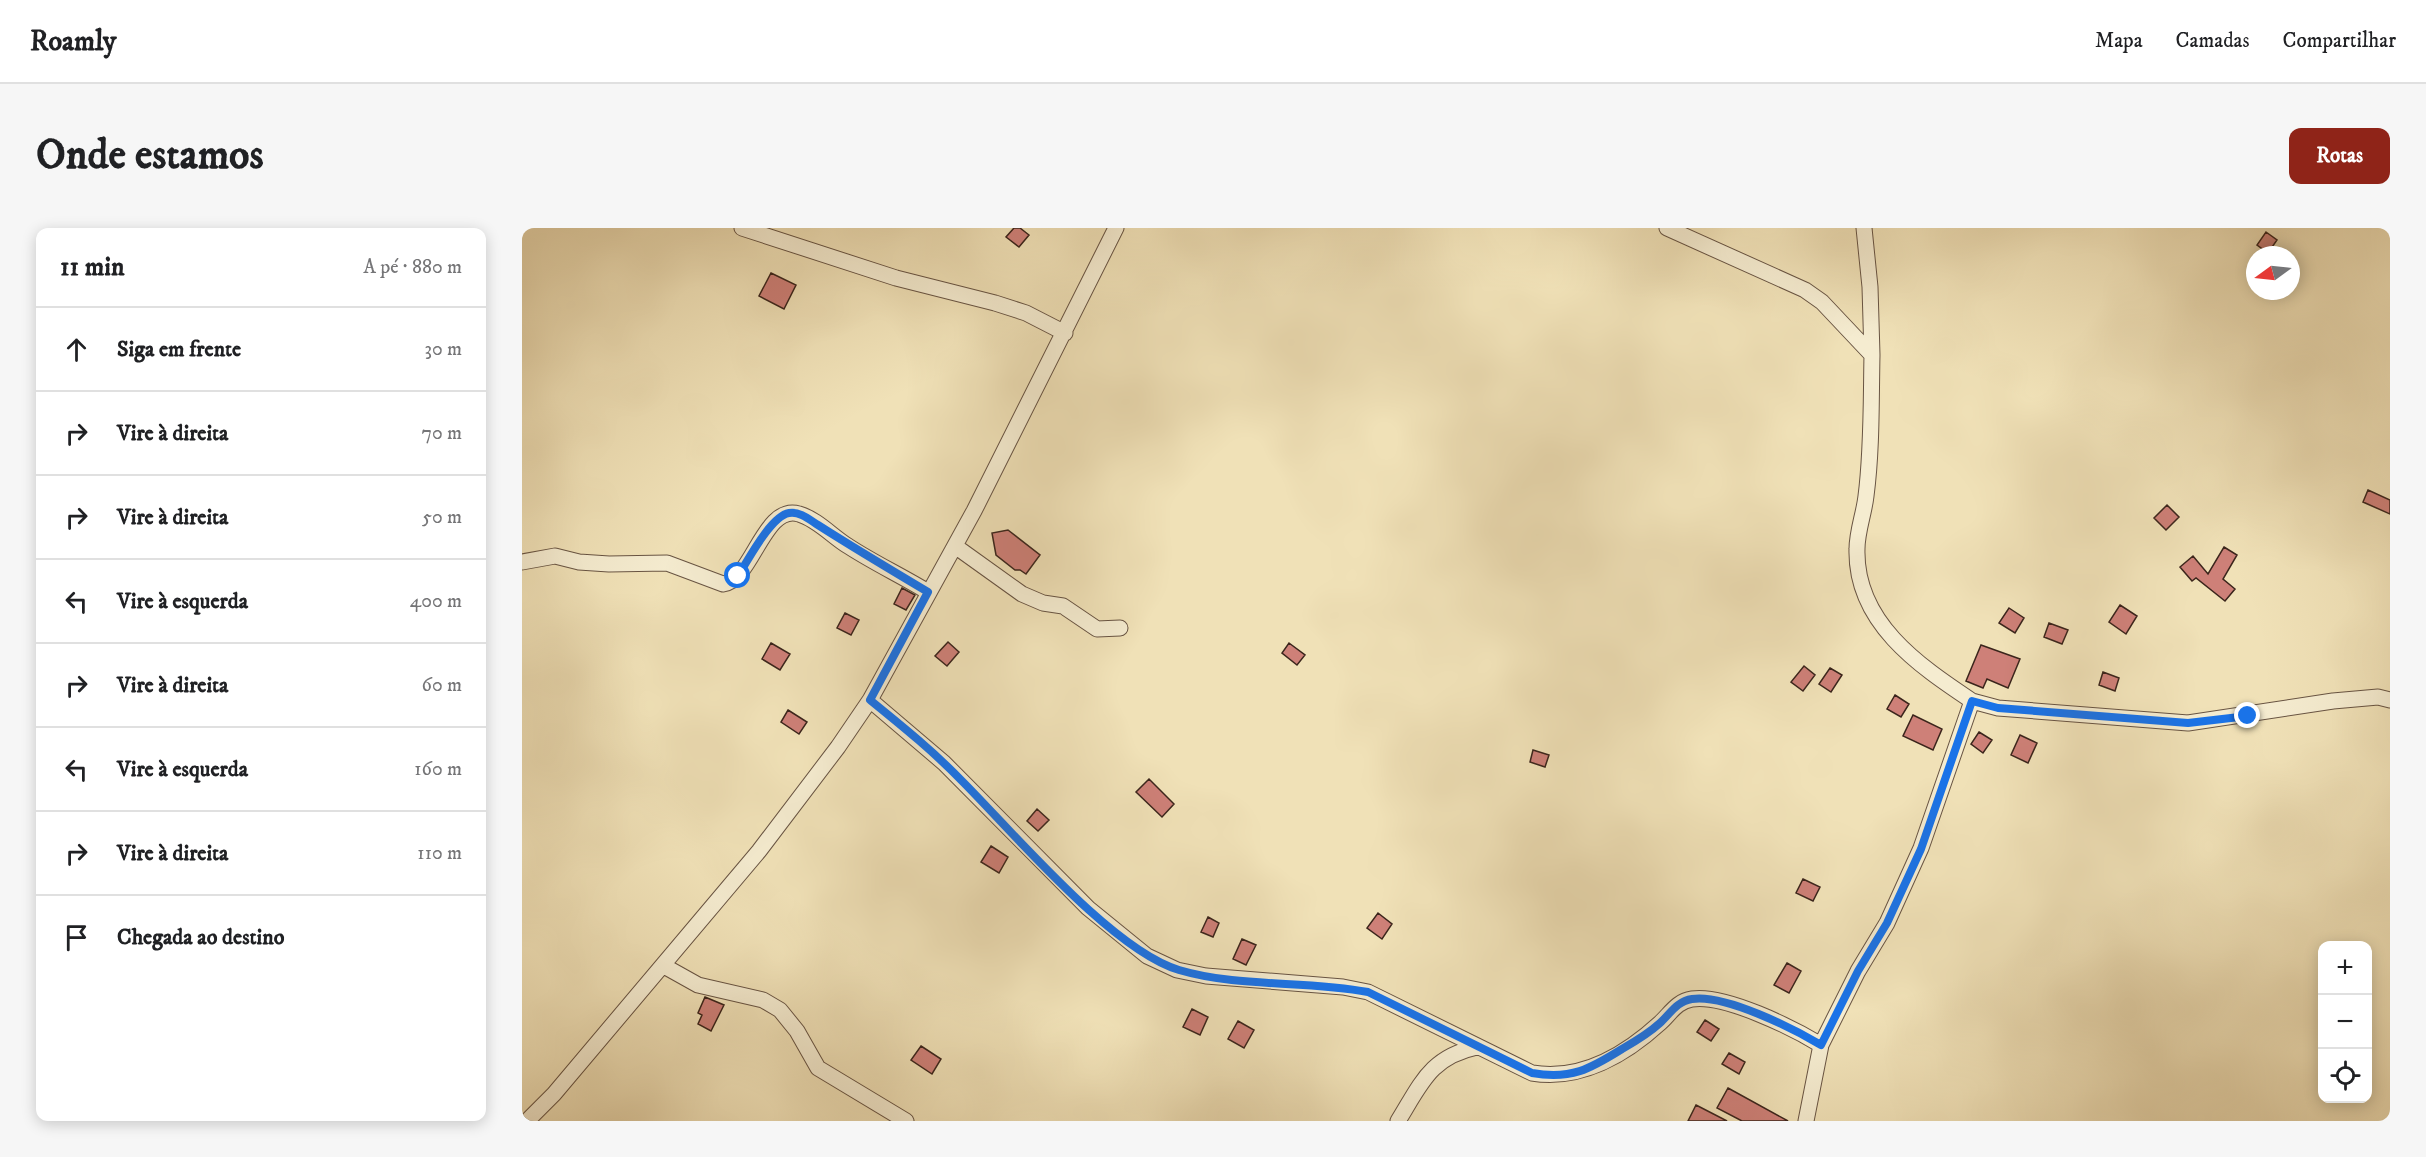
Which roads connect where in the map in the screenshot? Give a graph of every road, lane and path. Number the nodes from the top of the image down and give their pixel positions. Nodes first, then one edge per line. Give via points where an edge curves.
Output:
1 (742, 228) edge
2 (1116, 228) edge
3 (1667, 228) edge
4 (1864, 228) edge
5 (1065, 333) junction
6 (1872, 355) junction
7 (955, 546) junction
8 (522, 562) edge
9 (928, 592) junction
10 (1120, 628) dead end
11 (870, 700) junction
12 (2390, 700) edge
13 (1972, 701) junction
14 (664, 966) junction
15 (1821, 1045) junction
16 (1477, 1047) junction
17 (526, 1121) edge
18 (906, 1121) edge
19 (1398, 1121) edge
20 (1806, 1121) edge

1 - 5 street via 866,269 1026,313
2 - 5 street
3 - 6 street via 1805,290 1822,302
4 - 6 street
5 - 7 street
6 - 13 street via 1866,498 1857,552 1864,596 1876,620 1896,642
7 - 9 street
7 - 10 street via 1035,600 1063,606 1097,629
8 - 9 street via 555,556 609,564 667,563 729,583 738,576 768,529 790,512 800,514
9 - 11 street
11 - 14 street via 759,851 702,915
11 - 16 street via 944,763 1088,908 1148,956 1178,970 1206,976 1368,992
12 - 13 street via 2333,701 2188,723 1998,708
13 - 15 street via 1921,849 1887,923
14 - 17 street
14 - 18 street via 698,985 763,1000 780,1010 818,1068
15 - 16 street via 1758,1014 1693,998 1671,1010 1642,1038 1582,1072 1552,1077 1532,1073
15 - 20 street
16 - 19 street via 1438,1061

